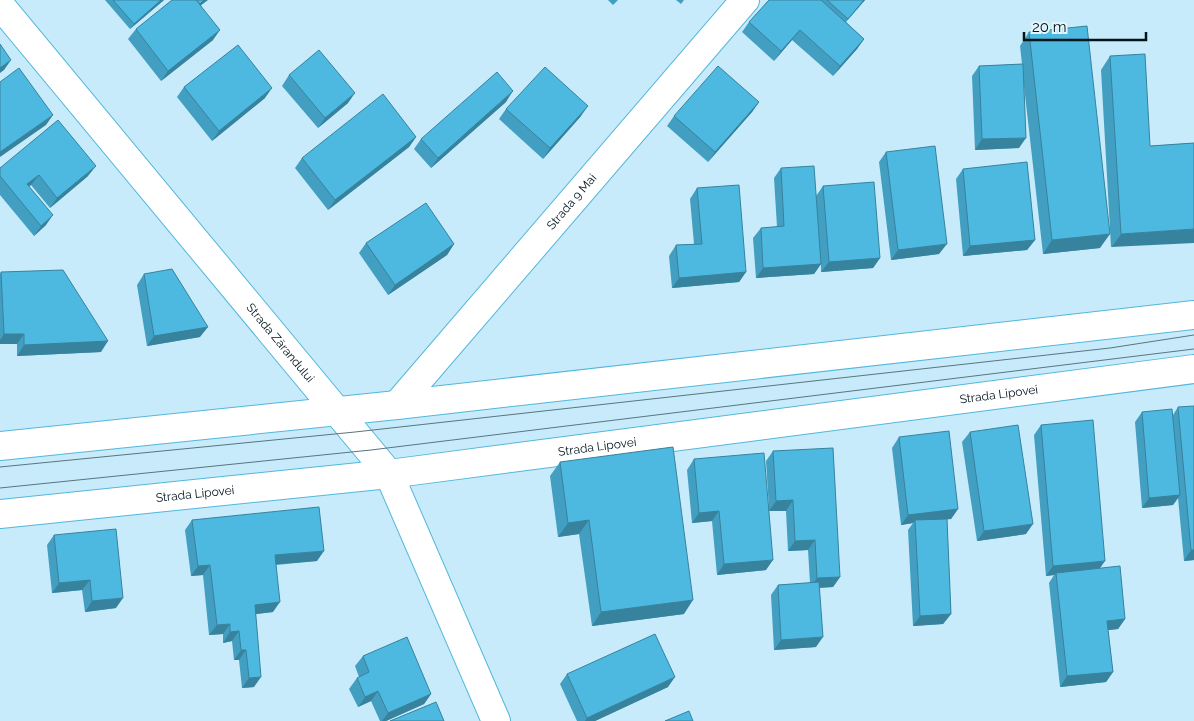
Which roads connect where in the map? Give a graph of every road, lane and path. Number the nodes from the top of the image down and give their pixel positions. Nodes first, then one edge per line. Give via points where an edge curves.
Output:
1 (745, 0) edge
2 (0, 5) edge
3 (1194, 315) edge
4 (1194, 369) edge
5 (397, 405) junction
6 (336, 410) junction
7 (0, 446) edge
8 (389, 474) junction
9 (0, 514) edge
10 (496, 721) edge

1 - 5 street, Strada 9 Mai
2 - 6 street, Strada Zărandului
3 - 5 street
4 - 8 street, Strada Lipovei
5 - 6 street
6 - 7 street
6 - 8 street, Strada Zărandului
8 - 9 street, Strada Lipovei
8 - 10 street, Strada Zărandului

